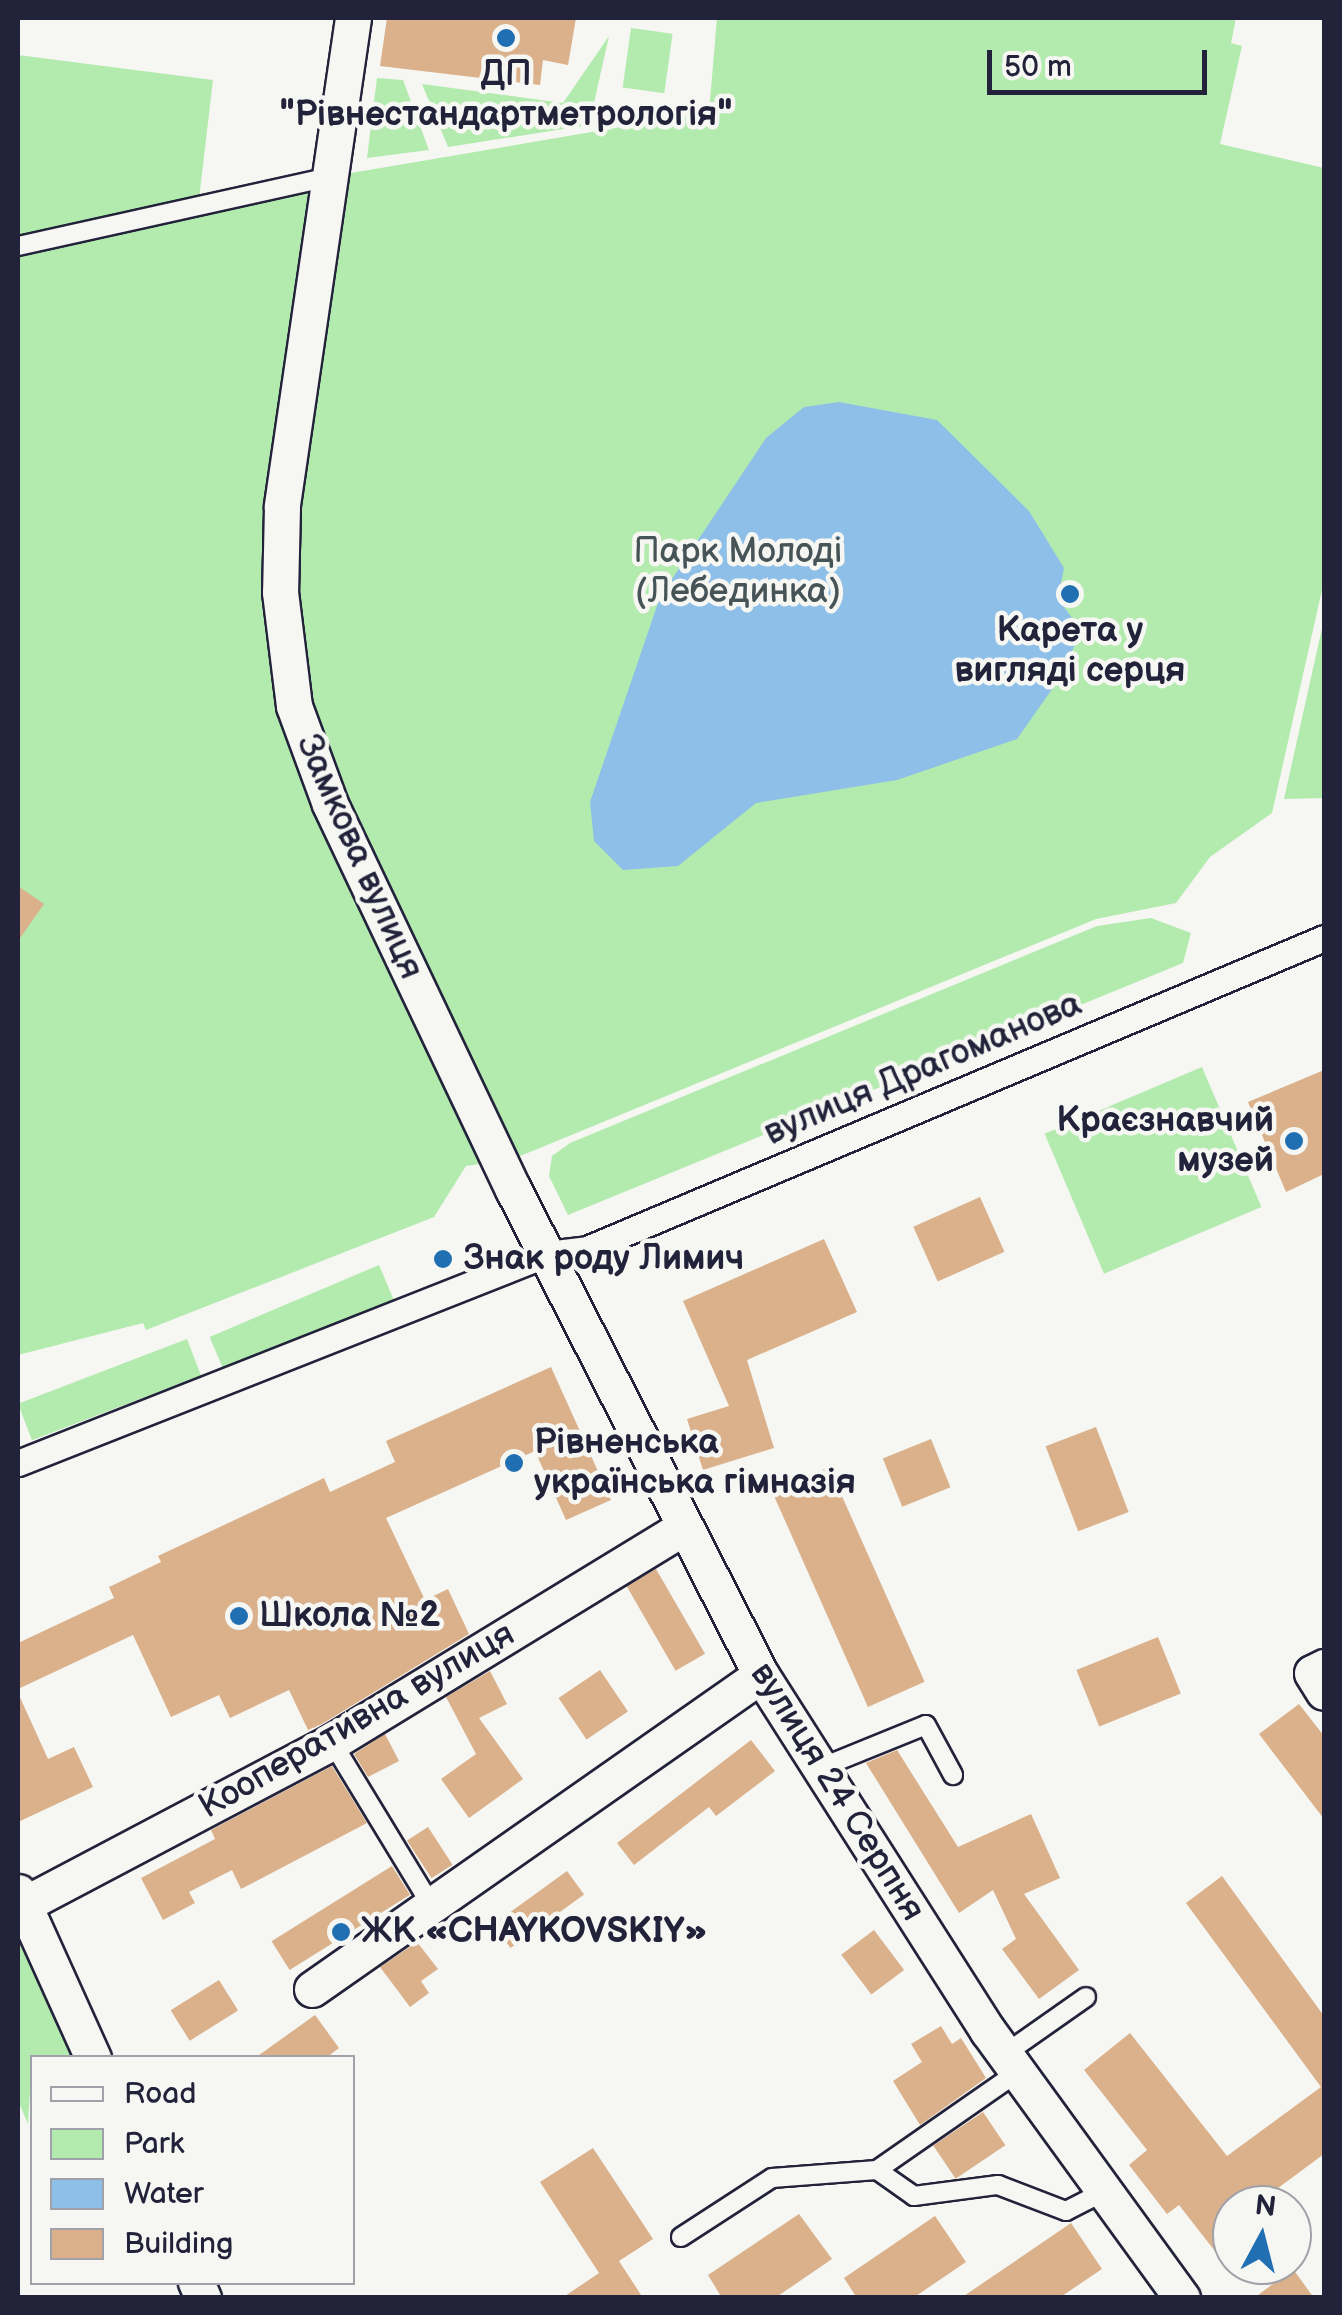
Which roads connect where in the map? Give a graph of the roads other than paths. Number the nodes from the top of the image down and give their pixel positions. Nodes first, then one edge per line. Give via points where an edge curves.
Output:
1 (353, 18) edge
2 (328, 177) junction
3 (18, 246) edge
4 (1324, 938) edge
5 (547, 1254) junction
6 (18, 1463) edge
7 (684, 1527) junction
8 (1324, 1668) edge
9 (762, 1675) junction
10 (1324, 1692) edge
11 (332, 1742) junction
12 (820, 1768) junction
13 (953, 1775) dead end
14 (20, 1900) edge
15 (431, 1905) junction
16 (312, 1990) dead end
17 (1086, 1997) dead end
18 (92, 2055) edge
19 (1012, 2063) junction
20 (877, 2170) junction
21 (1105, 2191) junction
22 (681, 2237) dead end
23 (1182, 2298) edge

1 - 2 street, Замкова вулиця
2 - 3 lane
2 - 5 street, Замкова вулиця via 282,506 280,592 294,706 330,804
4 - 5 street, вулиця Драгоманова via 586,1249
5 - 6 street, вулиця Драгоманова
5 - 7 street, вулиця 24 Серпня
7 - 9 street, вулиця 24 Серпня
7 - 11 street, Кооперативна вулиця
8 - 10 street via 1312,1673
9 - 12 street, вулиця 24 Серпня
9 - 15 street
11 - 14 street, Кооперативна вулиця
11 - 15 lane
12 - 13 lane via 926,1725
12 - 19 street, вулиця 24 Серпня
14 - 18 street
15 - 16 street
17 - 19 lane
19 - 20 lane
19 - 21 street, вулиця 24 Серпня
20 - 21 lane via 914,2196 998,2185 1066,2211
20 - 22 lane via 772,2178
21 - 23 street, вулиця 24 Серпня

